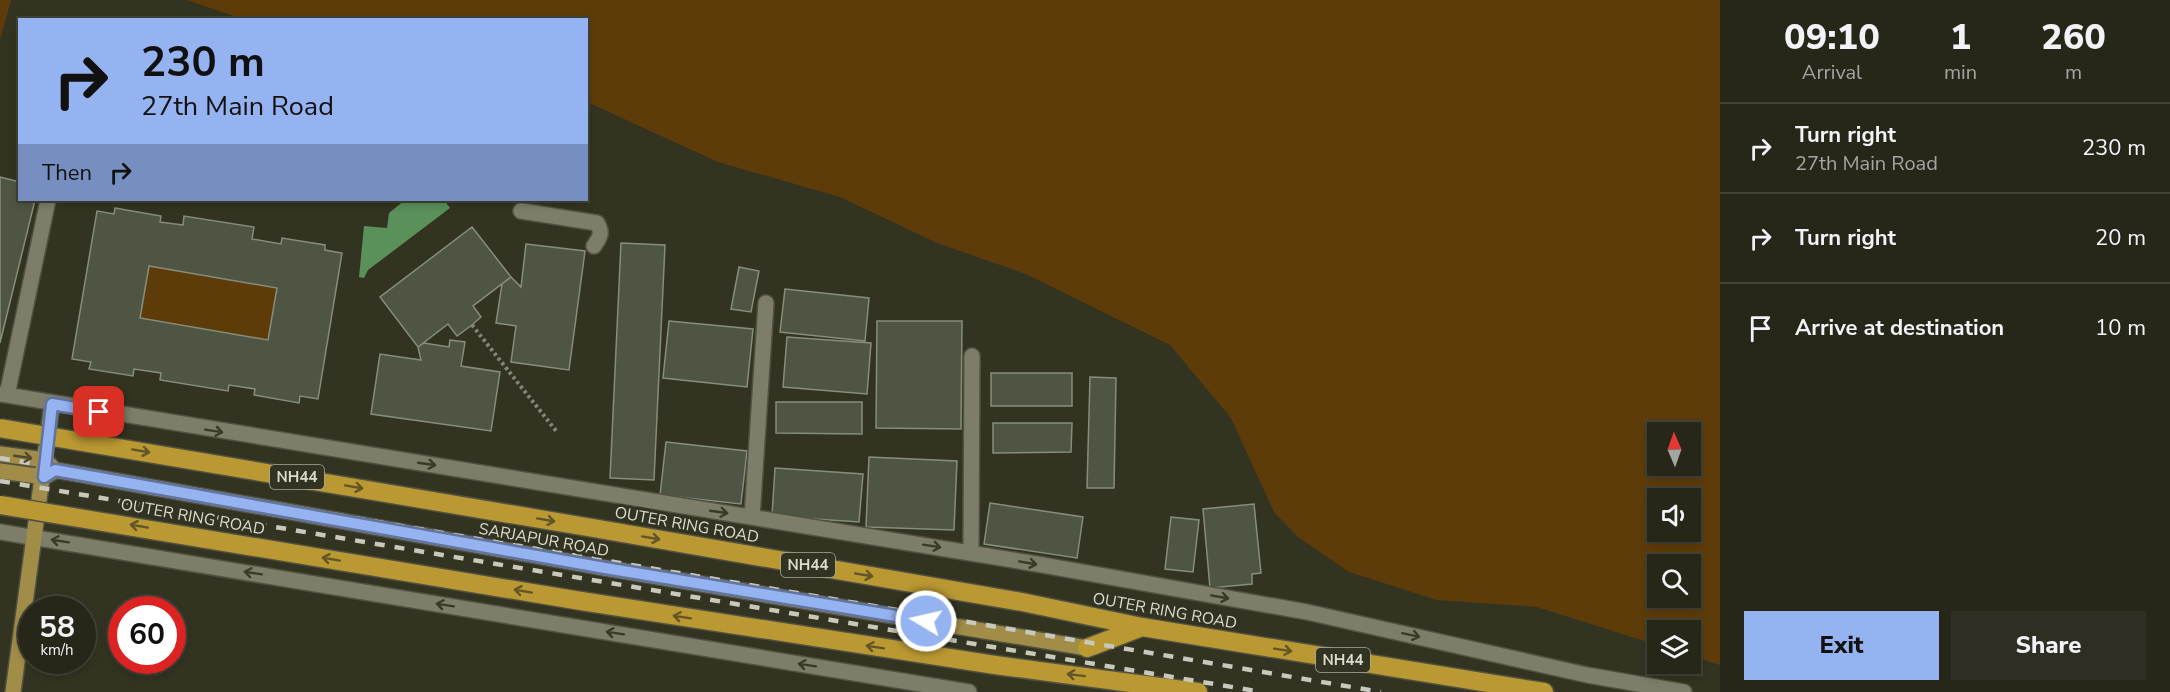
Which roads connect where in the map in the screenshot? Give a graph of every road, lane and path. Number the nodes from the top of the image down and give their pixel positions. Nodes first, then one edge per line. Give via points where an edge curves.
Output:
1 (48, 201) edge
2 (521, 212) dead end
3 (594, 246) dead end
4 (766, 303) dead end
5 (472, 325) dead end
6 (972, 356) dead end
7 (4, 395) edge
8 (52, 404) junction
9 (0, 428) edge
10 (556, 432) dead end
11 (0, 454) edge
12 (48, 469) junction
13 (0, 471) edge
14 (0, 505) edge
15 (752, 517) junction
16 (0, 532) edge
17 (35, 537) junction
18 (971, 553) junction
19 (1142, 627) junction
20 (1087, 648) joint
21 (13, 692) edge
22 (969, 692) edge
23 (1198, 692) edge
24 (1544, 692) edge
25 (1684, 692) edge

1 - 7 street
2 - 3 street via 597,223 600,237
4 - 15 street
5 - 10 path
6 - 18 street
7 - 8 street
8 - 12 main road
8 -> 15 street
9 -> 19 highway, OUTER RING ROAD / NH44, bridge via 1022,602
11 -> 12 main road, SARJAPUR ROAD
12 - 13 main road
12 - 17 main road
12 - 20 main road, SARJAPUR ROAD
23 -> 14 highway, OUTER RING ROAD, bridge via 581,601
15 -> 18 street
16 - 17 street
17 - 21 main road
22 -> 17 street
18 -> 25 street via 1306,612 1587,675
19 - 20 highway
19 -> 24 highway, OUTER RING ROAD / NH44

